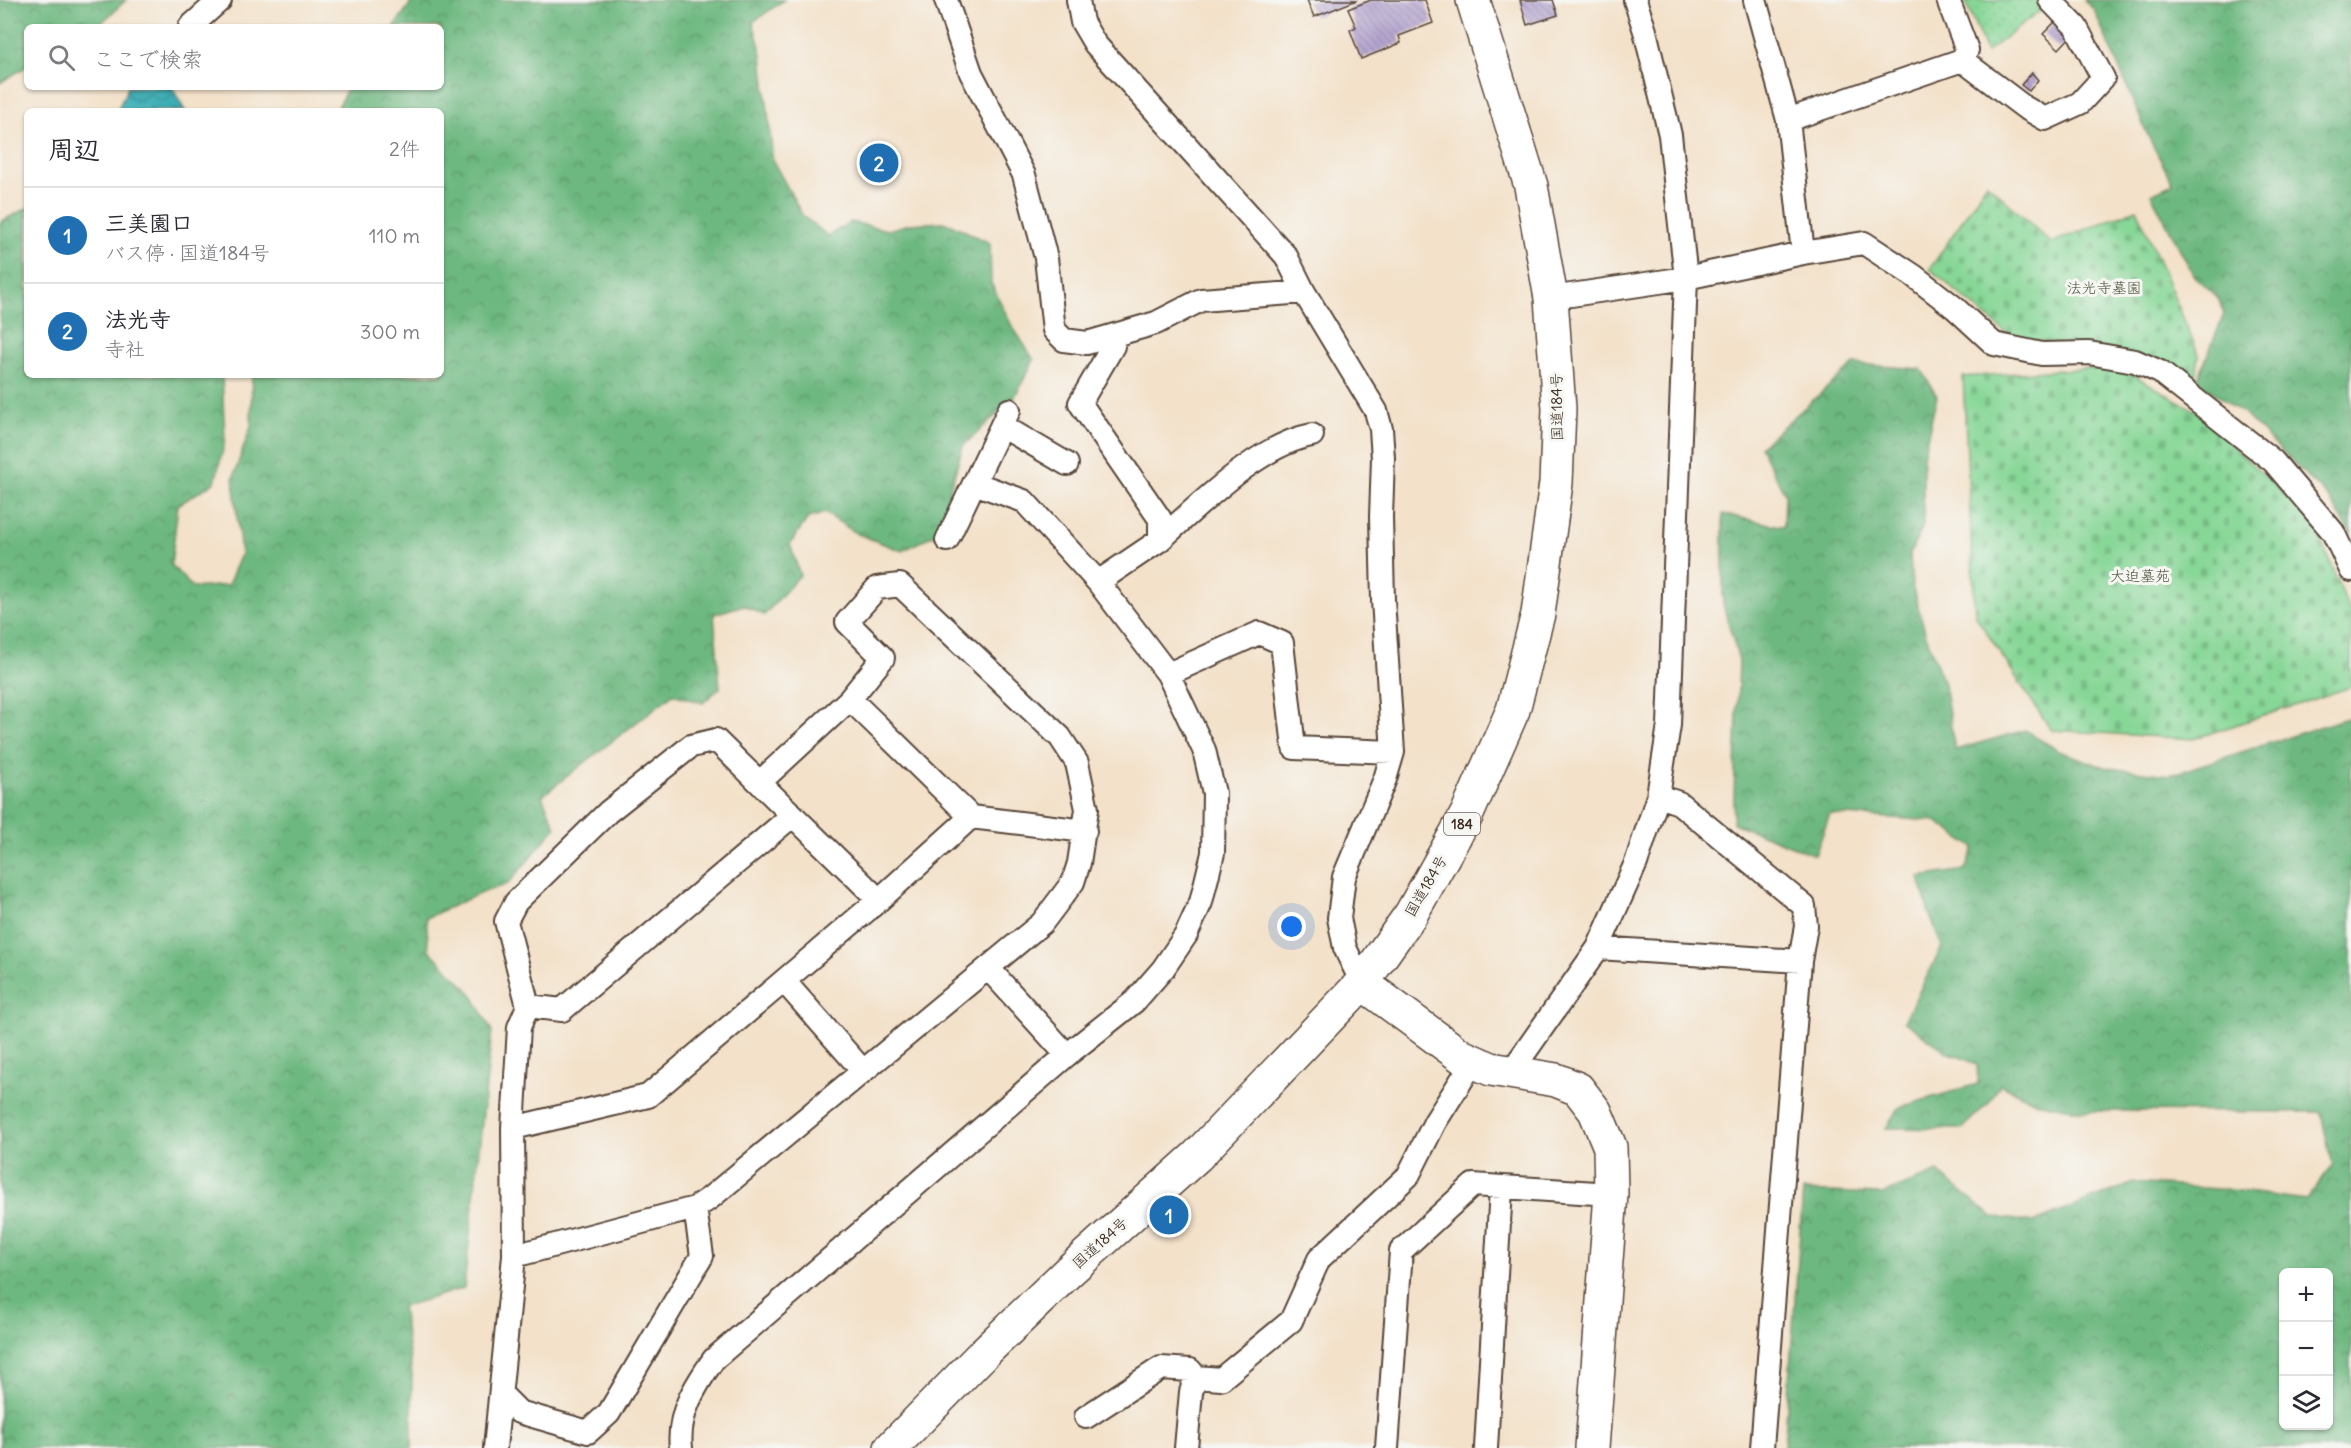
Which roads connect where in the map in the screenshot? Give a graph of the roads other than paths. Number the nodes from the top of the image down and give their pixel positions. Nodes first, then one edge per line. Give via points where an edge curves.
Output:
1 (220, 0) edge
2 (946, 0) edge
3 (1077, 0) edge
4 (1473, 0) edge
5 (1635, 0) edge
6 (1755, 0) edge
7 (1948, 0) edge
8 (2050, 0) edge
9 (193, 24) edge
10 (1962, 60) junction
11 (1788, 120) junction
12 (1803, 253) junction
13 (1686, 278) junction
14 (1304, 292) junction
15 (1551, 298) junction
16 (1114, 335) junction
17 (1312, 435) dead end
18 (1067, 464) dead end
19 (975, 483) junction
20 (947, 540) dead end
21 (1160, 540) junction
22 (2351, 570) edge
23 (1098, 582) junction
24 (1168, 674) junction
25 (850, 699) junction
26 (1393, 752) junction
27 (760, 782) junction
28 (1658, 796) junction
29 (793, 815) junction
30 (971, 818) junction
31 (1085, 831) junction
32 (879, 900) junction
33 (1598, 948) junction
34 (1800, 961) junction
35 (988, 968) junction
36 (784, 981) junction
37 (1362, 983) junction
38 (528, 1006) junction
39 (1067, 1055) junction
40 (1473, 1062) junction
41 (863, 1071) junction
42 (1511, 1072) junction
43 (513, 1128) junction
44 (1501, 1188) junction
45 (1611, 1194) junction
46 (694, 1208) junction
47 (514, 1256) junction
48 (1196, 1377) junction
49 (502, 1395) junction
50 (1086, 1417) dead end
51 (495, 1448) edge
52 (681, 1448) edge
53 (891, 1448) edge
54 (1186, 1448) edge
55 (1387, 1448) edge
56 (1486, 1448) edge
57 (1592, 1448) edge
58 (1762, 1448) edge

1 - 9 street
2 - 16 street via 971,73 1024,175 1046,258 1054,330 1064,340 1086,343
3 - 14 street via 1082,22 1095,44 1286,256
4 - 15 main road, 国道184号 / 184 via 1531,186
5 - 13 street via 1670,135
6 - 11 street
7 - 10 street via 1967,50
8 - 10 street via 2076,27 2103,78 2080,103 2045,119
10 - 11 street
11 - 12 street
12 - 13 street
12 - 22 street via 1864,243 1914,276 1994,344 2042,354 2089,353 2134,360 2160,372 2273,461 2333,532
13 - 15 street
13 - 28 street via 1670,725
14 - 16 street via 1202,300 1156,322
14 - 26 street via 1376,411 1381,429 1383,600
15 - 37 main road, 国道184号 / 184 via 1559,409 1556,483 1538,614 1513,710 1467,814 1411,914
16 - 21 street via 1113,346 1080,403 1160,519
17 - 21 street via 1297,438 1247,465
18 - 19 street via 1005,418
19 - 20 street
19 - 23 street via 1024,501
21 - 23 street
23 - 24 street
24 - 26 street via 1259,633 1282,643 1294,748
24 - 39 street via 1204,750 1214,794 1213,853 1201,902 1186,935 1135,1001
25 - 27 street
25 - 30 street
25 - 31 street via 883,658 847,622 877,588 900,585 1060,737 1077,763 1085,792
26 - 37 street via 1344,877 1339,918 1346,948
27 - 29 street
27 - 38 street via 716,740 690,746 608,812 516,902 506,921
28 - 33 street via 1636,863
28 - 34 street via 1679,804 1804,906 1806,926
29 - 32 street
29 - 38 street via 562,1010
30 - 31 street
30 - 32 street
31 - 35 street via 1073,882 1063,898 1042,923
32 - 36 street
33 - 34 street
33 - 42 street
34 - 58 street
35 - 39 street
35 - 41 street
36 - 41 street
36 - 43 street via 648,1096
37 - 40 main road
37 - 53 main road, 国道184号 / 184 via 1197,1156 1052,1287
38 - 43 street via 519,1027
39 - 52 street via 714,1359 693,1388 684,1413
40 - 42 main road
40 - 48 street via 1435,1122 1408,1176 1319,1259 1291,1321 1221,1379
41 - 46 street
42 - 45 main road via 1556,1080 1578,1089 1595,1111 1610,1147
43 - 47 street
44 - 45 street
44 - 55 street via 1473,1185 1401,1251
44 - 56 street
45 - 57 main road
46 - 47 street
46 - 49 street via 702,1256 609,1413 588,1432 519,1412
47 - 49 street
48 - 50 street via 1190,1370 1161,1368
48 - 54 street
49 - 51 street

